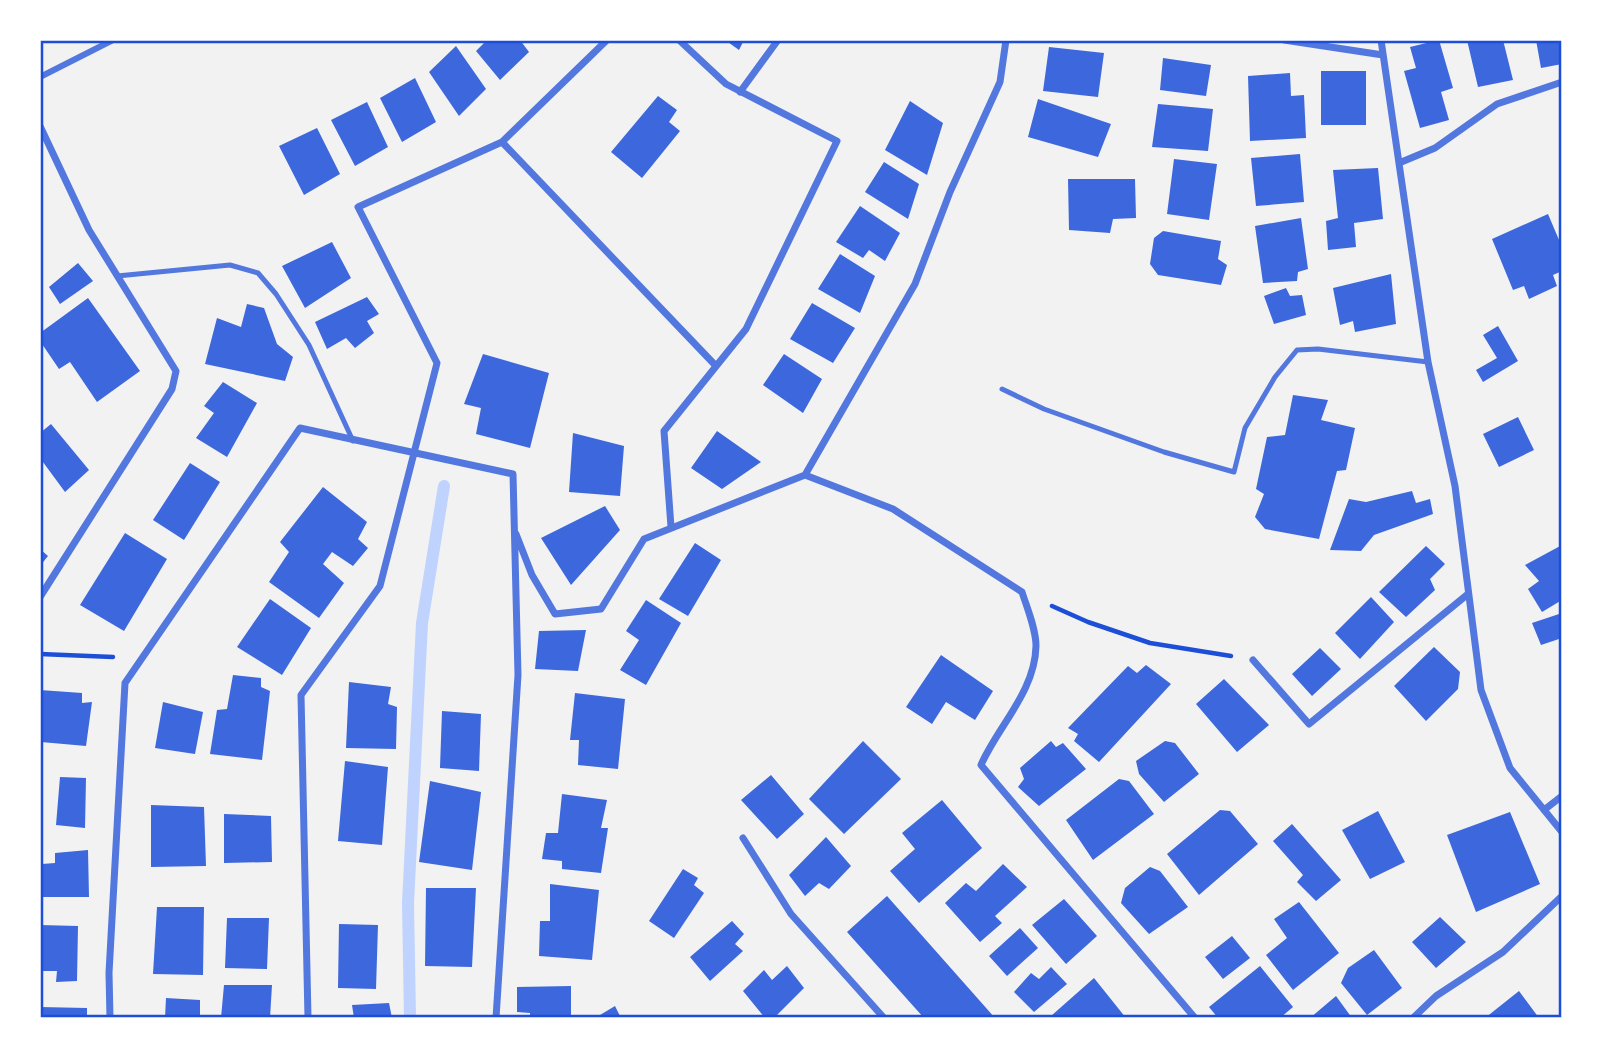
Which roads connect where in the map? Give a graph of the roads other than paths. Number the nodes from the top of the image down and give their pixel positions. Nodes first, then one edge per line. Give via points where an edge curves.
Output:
1 (113, 40) edge
2 (607, 40) edge
3 (679, 40) edge
4 (778, 40) edge
5 (1006, 40) edge
6 (1284, 40) edge
7 (1381, 40) edge
8 (1382, 55) junction
9 (40, 77) edge
10 (1562, 82) edge
11 (740, 92) junction
12 (40, 126) edge
13 (502, 142) junction
14 (1399, 163) junction
15 (117, 276) junction
16 (1428, 362) junction
17 (716, 366) junction
18 (1002, 389) dead end
19 (353, 441) junction
20 (413, 453) junction
21 (805, 475) junction
22 (514, 527) junction
23 (671, 527) junction
24 (1468, 594) junction
25 (40, 597) edge
26 (1253, 660) road end
27 (1562, 796) edge
28 (1544, 810) junction
29 (1562, 832) edge
30 (743, 838) dead end
31 (1562, 896) edge
32 (110, 1018) edge
33 (308, 1018) edge
34 (496, 1018) edge
35 (884, 1018) edge
36 (1195, 1018) edge
37 (1413, 1018) edge

1 - 9 street
2 - 13 street
3 - 11 street
4 - 11 street
5 - 21 street via 1000,82 915,284
6 - 8 street
7 - 8 street
8 - 14 street
10 - 14 street via 1497,104 1435,148
11 - 17 street via 836,141 746,329
12 - 15 street via 89,230
13 - 17 street
13 - 20 street via 358,207 436,363
14 - 16 street
15 - 19 lane via 230,265 258,273 309,345
15 - 25 street via 176,372 172,389
16 - 18 lane via 1297,350 1245,428 1234,472 1164,452
16 - 24 street via 1455,486
17 - 23 street via 664,431
19 - 20 street
19 - 32 street via 300,428 125,683 108,974
20 - 22 street via 513,474
20 - 33 street via 380,586 301,695
21 - 23 street
21 - 36 street via 893,509 1023,592 1036,645 1031,669 1024,692 981,765
22 - 23 street via 532,575 555,614 601,609 644,539
22 - 34 street via 518,675
24 - 26 street via 1309,724
24 - 28 street via 1481,690 1510,768
27 - 28 street
28 - 29 street
30 - 35 street via 791,914
31 - 37 street via 1503,952 1436,996

